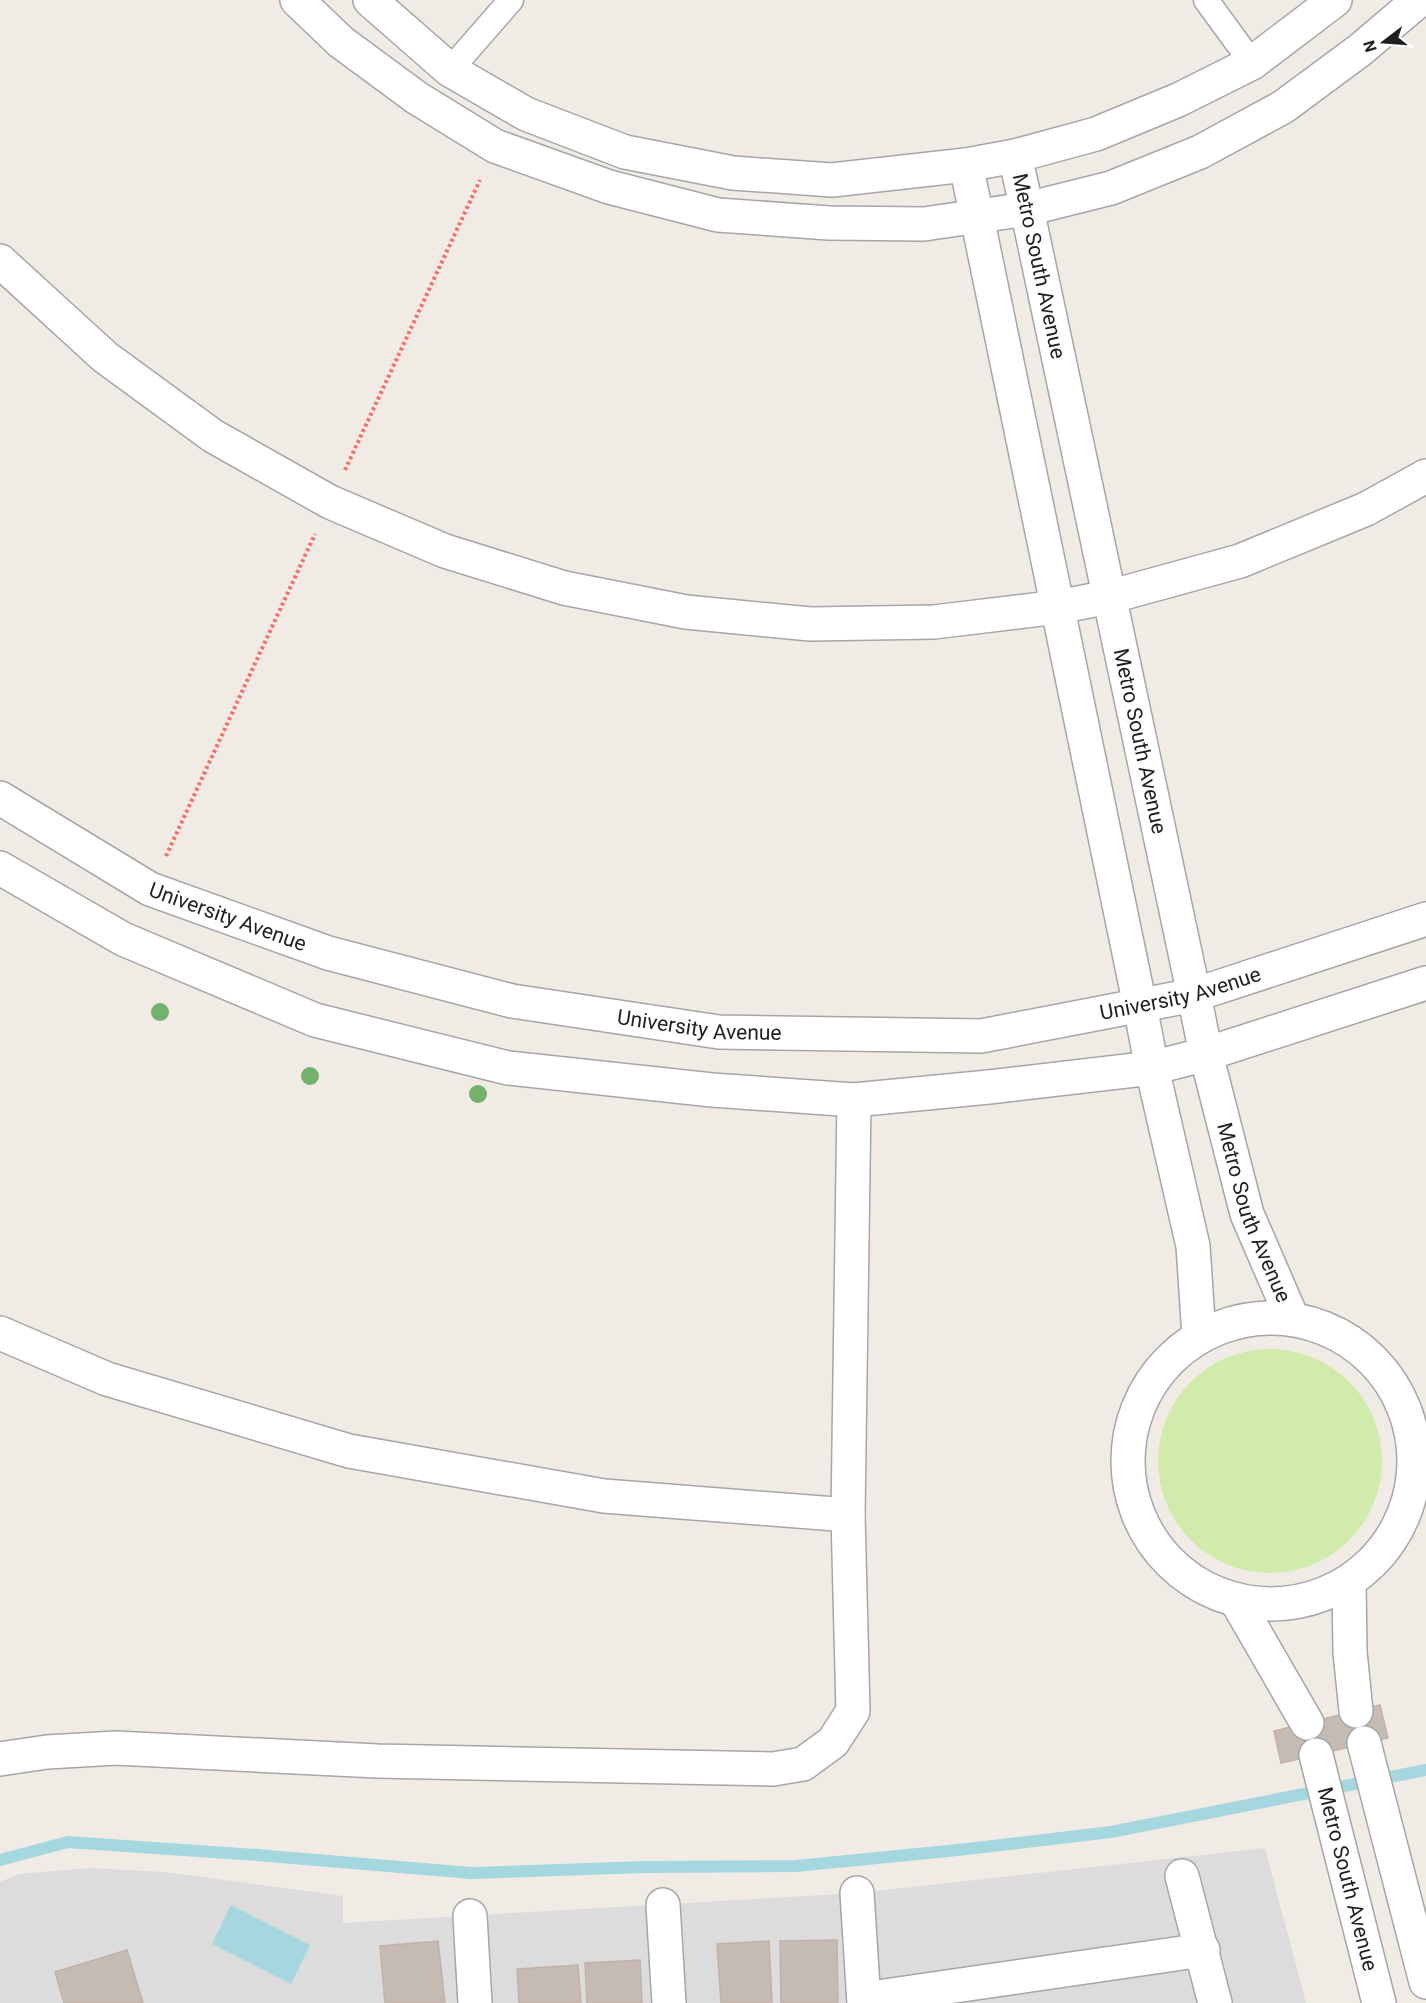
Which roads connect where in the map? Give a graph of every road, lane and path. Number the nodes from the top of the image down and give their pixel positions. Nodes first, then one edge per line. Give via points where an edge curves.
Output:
1 (297, 0) edge
2 (370, 0) edge
3 (511, 0) edge
4 (1206, 0) edge
5 (1419, 0) edge
6 (1328, 2) edge
7 (1252, 63) junction
8 (450, 70) junction
9 (1015, 156) junction
10 (966, 165) junction
11 (1027, 209) junction
12 (977, 217) junction
13 (0, 261) edge
14 (1426, 476) edge
15 (1109, 597) junction
16 (1058, 607) junction
17 (0, 798) edge
18 (0, 868) edge
19 (1426, 920) edge
20 (1426, 983) edge
21 (1194, 995) junction
22 (1140, 1006) junction
23 (1206, 1054) junction
24 (1152, 1068) junction
25 (854, 1100) junction
26 (1292, 1318) junction
27 (0, 1333) edge
28 (1199, 1336) junction
29 (848, 1515) junction
30 (1348, 1583) junction
31 (1236, 1600) junction
32 (1356, 1711) dead end
33 (1307, 1723) dead end
34 (1365, 1747) dead end
35 (1316, 1757) dead end
36 (0, 1759) edge
37 (1182, 1876) dead end
38 (856, 1893) dead end
39 (663, 1905) dead end
40 (470, 1916) dead end
41 (1203, 1950) junction
42 (1426, 1982) edge
43 (864, 2001) edge
44 (475, 2003) edge
45 (669, 2003) edge
46 (1215, 2003) edge
47 (1379, 2003) edge

1 - 12 street via 341,42 417,98 495,146 609,187 729,216 841,224 924,224
2 - 8 street
3 - 8 lane
4 - 7 lane
5 - 11 street via 1283,107 1200,152 1111,188
6 - 7 street
7 - 9 street via 1178,100 1096,134
8 - 10 street via 526,114 625,152 733,173 832,180
9 - 10 street
9 - 11 street, Metro South Avenue
10 - 12 street
11 - 12 street
11 - 15 street, Metro South Avenue
12 - 16 street
13 - 16 street via 105,357 213,436 330,502 445,551 564,588 686,612 810,624 934,622
14 - 15 street via 1366,509 1240,561
15 - 16 street
15 - 21 street, Metro South Avenue
16 - 22 street
17 - 22 street, University Avenue via 150,889 328,953 512,1001 719,1032 981,1036
18 - 25 street via 123,939 315,1020 508,1068 712,1090
19 - 21 street, University Avenue
20 - 23 street
21 - 22 street, University Avenue
21 - 23 street, Metro South Avenue
22 - 24 street
23 - 24 street
23 - 26 street, Metro South Avenue via 1247,1214
24 - 25 street
24 - 28 street via 1193,1246
25 - 29 street
26 - 28 street, Metro South Avenue via 1260,1317 1228,1323
26 - 30 street, Metro South Avenue via 1330,1329 1369,1356 1399,1395 1412,1431 1412,1489 1400,1525 1378,1557
27 - 29 street via 107,1379 349,1451 604,1496
28 - 31 street, Metro South Avenue via 1166,1362 1142,1398 1130,1438 1130,1480 1141,1521 1164,1556 1197,1583
29 - 36 street via 853,1711 833,1742 803,1764 772,1769 377,1761 117,1748
30 - 31 street, Metro South Avenue via 1323,1596 1294,1603
30 - 32 street
31 - 33 street
34 - 42 street
35 - 47 street, Metro South Avenue
37 - 41 street
38 - 43 street
39 - 45 street
40 - 44 street
41 - 43 street
41 - 46 street

